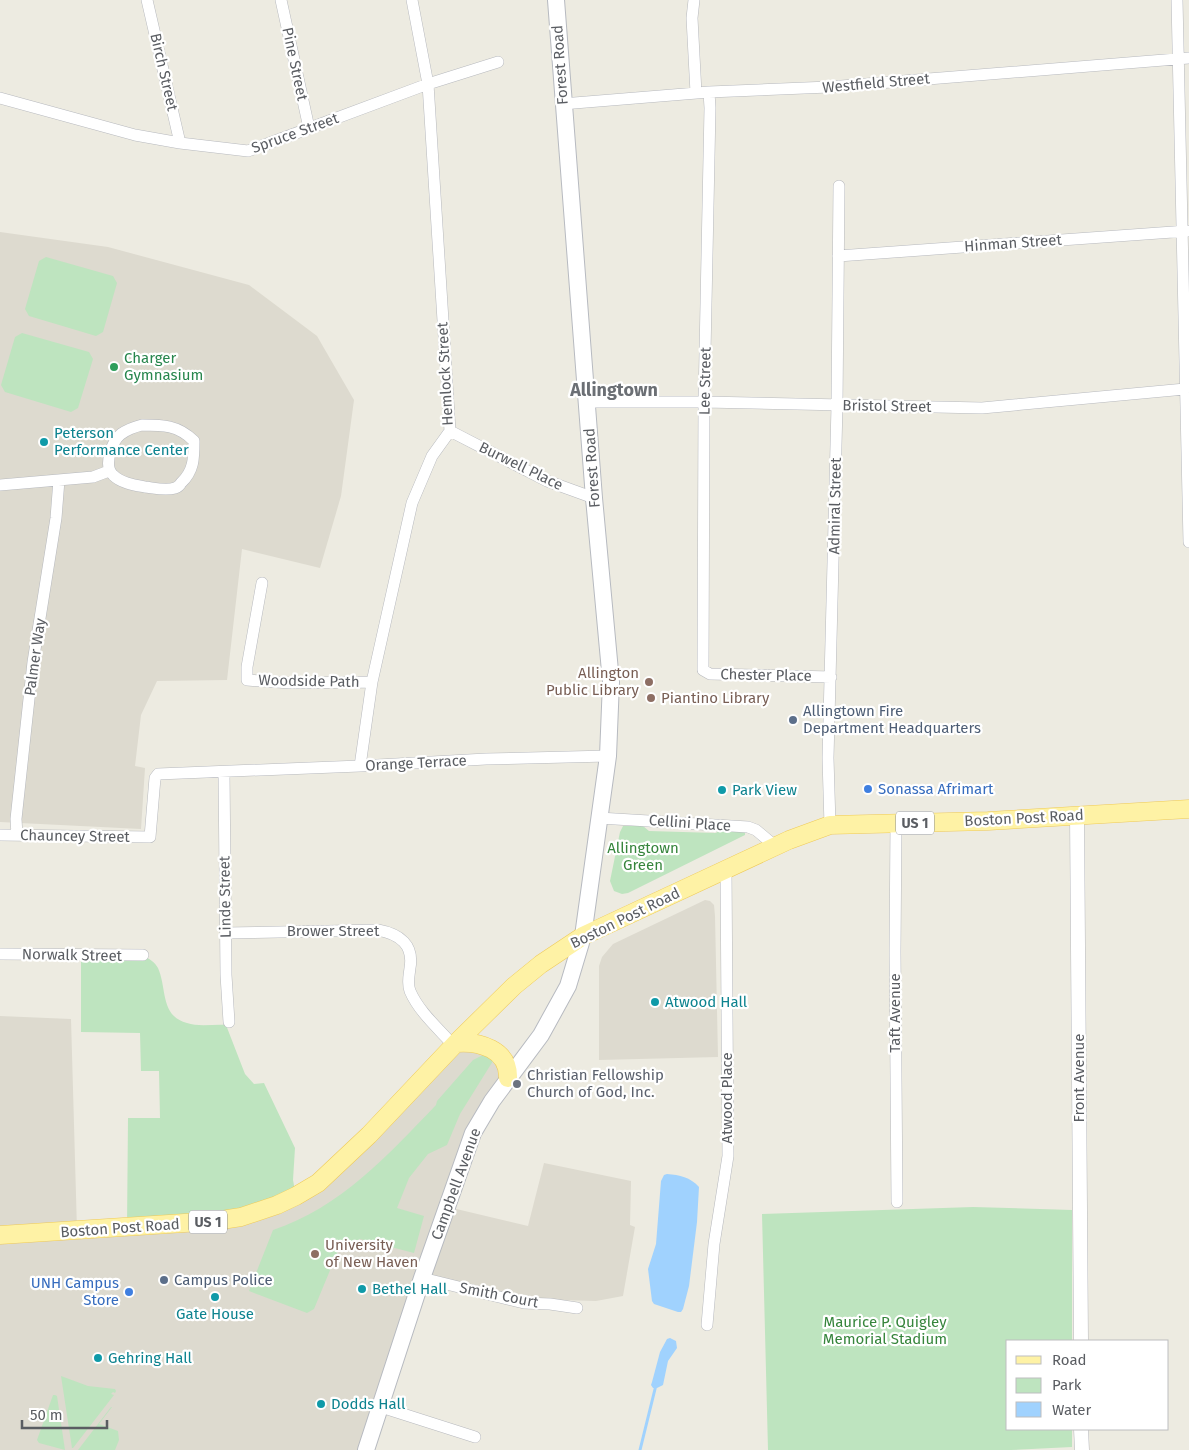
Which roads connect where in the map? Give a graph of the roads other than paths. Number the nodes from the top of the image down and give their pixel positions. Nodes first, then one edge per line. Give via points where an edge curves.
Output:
1 (147, 0) edge
2 (281, 0) edge
3 (412, 0) edge
4 (556, 0) edge
5 (694, 0) edge
6 (1177, 0) edge
7 (1183, 58) edge
8 (498, 62) dead end
9 (428, 84) junction
10 (709, 92) junction
11 (696, 94) junction
12 (0, 98) edge
13 (562, 104) junction
14 (309, 128) junction
15 (180, 143) junction
16 (839, 186) dead end
17 (1185, 231) edge
18 (838, 256) junction
19 (1186, 324) edge
20 (1185, 389) junction
21 (588, 402) junction
22 (704, 402) junction
23 (837, 406) junction
24 (450, 431) junction
25 (1188, 470) edge
26 (109, 471) junction
27 (59, 480) junction
28 (0, 485) edge
29 (594, 498) junction
30 (1189, 542) edge
31 (262, 583) dead end
32 (703, 670) joint
33 (831, 677) junction
34 (372, 682) junction
35 (608, 756) junction
36 (360, 766) junction
37 (224, 772) junction
38 (1189, 809) edge
39 (1077, 815) junction
40 (599, 818) junction
41 (896, 823) junction
42 (830, 825) junction
43 (0, 835) edge
44 (17, 835) junction
45 (775, 846) junction
46 (726, 868) junction
47 (226, 933) junction
48 (583, 936) junction
49 (0, 954) edge
50 (144, 955) dead end
51 (229, 1022) dead end
52 (455, 1045) junction
53 (508, 1078) junction
54 (897, 1202) dead end
55 (0, 1235) edge
56 (422, 1278) junction
57 (577, 1308) dead end
58 (707, 1325) dead end
59 (1081, 1340) edge
60 (381, 1407) junction
61 (1082, 1430) edge
62 (475, 1437) dead end
63 (366, 1450) edge
64 (1082, 1450) edge

1 - 15 street, Birch Street
2 - 14 street, Pine Street
3 - 9 street, Hemlock Street
4 - 13 main road, Forest Road
5 - 11 street
6 - 7 street
7 - 10 street, Westfield Street via 829,88
7 - 17 street
8 - 9 street, Spruce Street
9 - 14 street, Spruce Street
9 - 24 street, Hemlock Street
10 - 11 street, Westfield Street
10 - 22 street, Lee Street
11 - 13 street, Westfield Street
12 - 15 street, Spruce Street via 135,135
13 - 21 main road, Forest Road
14 - 15 street, Spruce Street via 248,150
16 - 18 street, Admiral Street
17 - 18 street, Hinman Street
17 - 19 street
18 - 23 street, Admiral Street
19 - 20 street
20 - 23 street, Bristol Street via 982,408
20 - 25 street
21 - 22 street, Bristol Street
21 - 29 main road, Forest Road
22 - 23 street, Bristol Street
22 - 32 street, Lee Street
23 - 33 street, Admiral Street
24 - 29 street, Burwell Place via 547,481
24 - 34 street, Hemlock Street via 432,456 412,504
25 - 30 street
26 - 26 street via 124,482 137,486 176,488 188,477 194,462 194,441 185,432 163,425 130,428 113,445
26 - 27 street via 93,477
27 - 28 street
27 - 44 street, Palmer Way via 32,670
29 - 35 main road, Forest Road via 611,682
31 - 34 street, Woodside Path via 247,680
32 - 33 street, Chester Place via 710,674
33 - 42 street, Admiral Street
34 - 36 street, Hemlock Street
35 - 36 street, Orange Terrace
35 - 40 main road, Forest Road
36 - 37 street, Orange Terrace
37 - 44 street, Chauncey Street via 158,774 150,837
37 - 47 street, Linde Street
38 - 39 main road, Boston Post Road / US 1
39 - 41 main road, Boston Post Road / US 1
39 - 59 street, Front Avenue
40 - 45 street, Cellini Place via 748,827
40 - 48 main road, Forest Road
41 - 42 main road, Boston Post Road / US 1
41 - 54 street, Taft Avenue
42 - 45 main road, Boston Post Road / US 1
43 - 44 street, Chauncey Street
45 - 46 main road, Boston Post Road / US 1
46 - 48 main road, Boston Post Road / US 1
46 - 58 street, Atwood Place via 728,1156 714,1244
47 - 51 street, Linde Street
47 - 52 street, Brower Street via 378,930 397,935 410,951 408,983 414,998
48 - 52 main road, Boston Post Road / US 1 via 514,986
48 - 53 main road, Campbell Avenue via 568,986 549,1021
49 - 50 street, Norwalk Street
52 - 53 main road via 474,1042 492,1049 508,1068
52 - 55 main road, Boston Post Road / US 1 via 318,1183 277,1205 215,1222
53 - 56 main road, Campbell Avenue via 484,1111 473,1133
56 - 57 street, Smith Court via 524,1303
56 - 60 main road, Campbell Avenue
60 - 62 street
60 - 63 main road, Campbell Avenue
61 - 64 street

